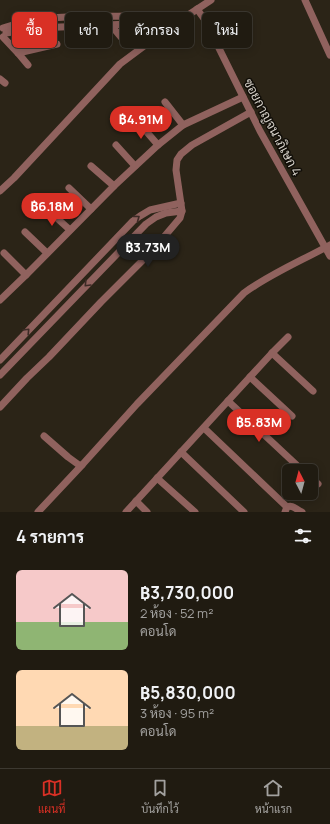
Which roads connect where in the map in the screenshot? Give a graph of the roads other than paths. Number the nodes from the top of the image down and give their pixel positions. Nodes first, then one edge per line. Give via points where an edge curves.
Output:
1 (211, 0) edge
2 (305, 0) edge
3 (197, 9) junction
4 (192, 12) edge
5 (120, 16) edge
6 (65, 26) edge
7 (112, 26) edge
8 (3, 33) edge
9 (120, 36) edge
10 (40, 48) edge
11 (141, 48) edge
12 (18, 53) junction
13 (330, 56) edge
14 (28, 65) dead end
15 (243, 97) junction
16 (165, 102) dead end
17 (251, 112) junction
18 (139, 123) dead end
19 (183, 125) junction
20 (116, 145) dead end
21 (158, 145) junction
22 (91, 166) dead end
23 (135, 166) junction
24 (114, 186) junction
25 (69, 188) dead end
26 (0, 191) edge
27 (181, 207) junction
28 (91, 209) junction
29 (48, 210) dead end
30 (70, 230) junction
31 (25, 232) dead end
32 (328, 247) edge
33 (4, 253) dead end
34 (47, 253) junction
35 (330, 256) edge
36 (26, 275) junction
37 (2, 295) edge
38 (288, 338) dead end
39 (272, 353) junction
40 (0, 360) edge
41 (0, 375) edge
42 (250, 377) junction
43 (313, 391) dead end
44 (2, 402) edge
45 (228, 402) junction
46 (292, 416) dead end
47 (204, 428) junction
48 (44, 436) dead end
49 (181, 452) junction
50 (295, 464) edge
51 (82, 465) junction
52 (157, 478) junction
53 (136, 502) junction
54 (286, 510) edge
55 (38, 512) edge
56 (126, 512) edge
57 (147, 512) edge
58 (195, 512) edge
59 (244, 512) edge
60 (302, 512) edge

1 - 3 street
2 - 13 street
3 - 4 street
3 - 15 street, ซอยกาญจนาภิเษก 4
5 - 8 street via 34,20 17,23
6 - 8 street
7 - 9 street
8 - 12 street
10 - 12 street
11 - 26 street via 120,64
12 - 14 street
15 - 17 street, ซอยกาญจนาภิเษก 4
15 - 19 street
16 - 19 street
17 - 27 street via 192,145 177,160
17 - 32 street, ซอยกาญจนาภิเษก 4
18 - 21 street
19 - 21 street
20 - 23 street
21 - 23 street
22 - 24 street
23 - 24 street
24 - 28 street
25 - 28 street
40 -> 27 street via 133,221 150,210
27 -> 41 street via 146,224
27 - 44 street via 180,218 152,250
28 - 30 street
29 - 30 street
30 - 34 street
31 - 34 street
32 - 35 street, ซอยกาญจนาภิเษก 4
32 - 51 street via 272,275 244,293
33 - 36 street
34 - 36 street
36 - 37 street
38 - 39 street
39 - 42 street
39 - 43 street
42 - 45 street
42 - 46 street
45 - 47 street
45 - 50 street
47 - 49 street
47 - 54 street
48 - 51 street via 68,457
49 - 52 street
49 - 59 street
51 - 55 street
52 - 53 street
52 - 58 street
53 - 56 street
53 - 57 street
54 - 60 street via 288,506 293,506

